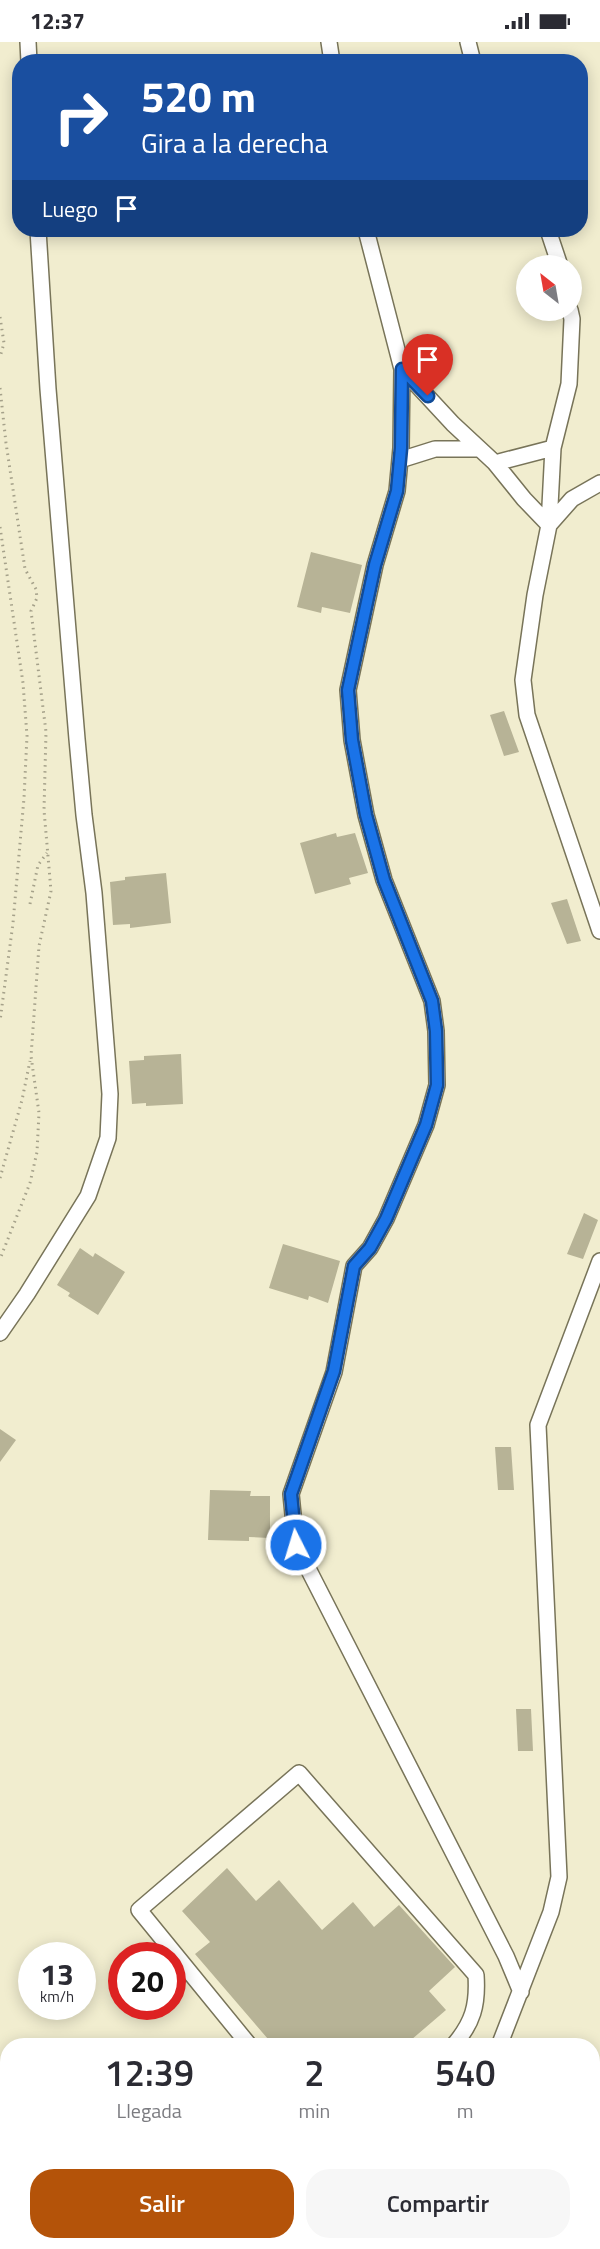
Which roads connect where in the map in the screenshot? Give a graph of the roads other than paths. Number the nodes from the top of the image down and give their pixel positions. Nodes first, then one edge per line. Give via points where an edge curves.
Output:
1 (38, 237) edge
2 (368, 237) edge
3 (550, 237) edge
4 (556, 255) edge
5 (572, 321) edge
6 (402, 369) junction
7 (553, 448) junction
8 (480, 449) junction
9 (400, 460) junction
10 (495, 463) junction
11 (600, 483) edge
12 (549, 525) junction
13 (600, 931) edge
14 (600, 1262) edge
15 (0, 1333) edge
16 (521, 1992) junction
17 (243, 2038) edge
18 (460, 2038) edge
19 (502, 2038) edge

1 - 15 lane via 78,750 110,1094 108,1138 88,1196
2 - 6 lane
3 - 4 lane
5 - 7 lane via 569,384
6 - 8 lane
6 - 9 lane
7 - 10 lane
7 - 12 lane
8 - 9 lane via 435,449
8 - 10 lane
9 - 16 lane via 397,491 375,565 348,690 352,740 366,815 384,880 432,1001 437,1085 422,1135 386,1219 370,1248 354,1266 334,1371 291,1494 296,1545
10 - 12 lane
11 - 12 lane via 572,499
12 - 13 lane via 523,680 527,715
14 - 16 lane via 538,1425 559,1876 551,1912
16 - 19 lane
17 - 18 lane via 139,1910 299,1773 476,1975 478,1998

